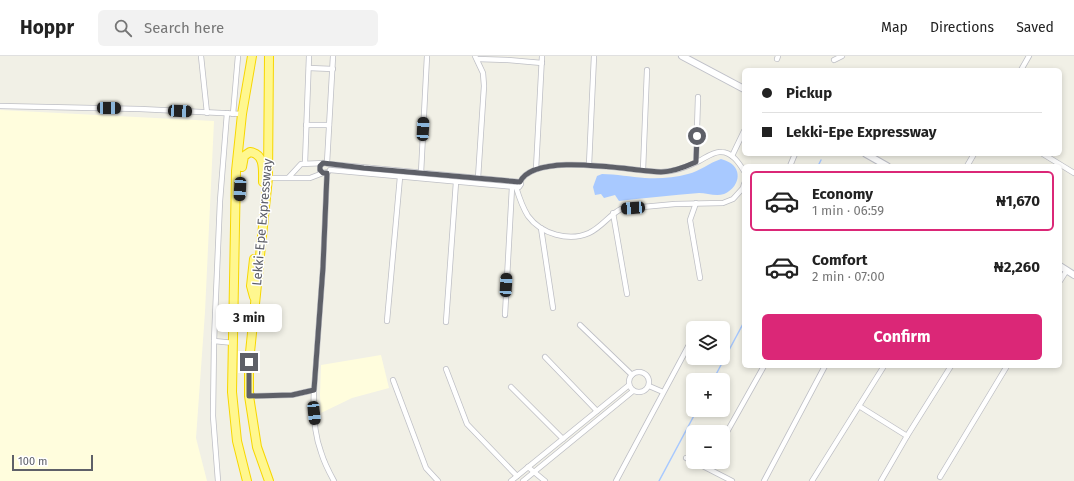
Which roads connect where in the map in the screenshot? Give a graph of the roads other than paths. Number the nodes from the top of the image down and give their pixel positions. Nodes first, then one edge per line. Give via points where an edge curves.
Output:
1 (201, 56) edge
2 (238, 56) edge
3 (252, 56) edge
4 (269, 56) edge
5 (310, 56) edge
6 (333, 56) edge
7 (427, 56) edge
8 (542, 56) edge
9 (594, 56) edge
10 (682, 56) edge
11 (842, 56) edge
12 (1029, 56) edge
13 (476, 58) edge
14 (834, 60) dead end
15 (542, 63) junction
16 (309, 68) junction
17 (1023, 68) edge
18 (333, 69) junction
19 (647, 70) dead end
20 (742, 88) edge
21 (698, 97) dead end
22 (0, 106) edge
23 (207, 113) junction
24 (227, 114) junction
25 (233, 114) junction
26 (242, 114) junction
27 (306, 125) junction
28 (329, 125) junction
29 (742, 135) edge
30 (732, 156) junction
31 (870, 156) edge
32 (1046, 156) edge
33 (696, 162) junction
34 (305, 163) junction
35 (326, 164) junction
36 (884, 164) edge
37 (1059, 164) edge
38 (589, 165) junction
39 (1062, 166) edge
40 (742, 167) edge
41 (536, 169) junction
42 (643, 170) junction
43 (327, 172) junction
44 (421, 173) junction
45 (1074, 173) edge
46 (288, 177) junction
47 (400, 177) junction
48 (268, 178) junction
49 (478, 178) junction
50 (456, 182) junction
51 (520, 182) junction
52 (514, 187) junction
53 (742, 189) edge
54 (696, 203) junction
55 (613, 213) junction
56 (236, 219) junction
57 (541, 228) junction
58 (1062, 267) edge
59 (1067, 270) junction
60 (1074, 274) edge
61 (700, 278) dead end
62 (1062, 278) edge
63 (627, 294) dead end
64 (255, 304) junction
65 (553, 308) dead end
66 (504, 315) dead end
67 (387, 321) dead end
68 (446, 322) dead end
69 (580, 325) dead end
70 (214, 341) junction
71 (234, 343) junction
72 (686, 350) edge
73 (545, 357) dead end
74 (763, 368) edge
75 (824, 368) edge
76 (883, 368) edge
77 (950, 368) edge
78 (1006, 368) edge
79 (446, 369) dead end
80 (632, 375) junction
81 (393, 380) dead end
82 (629, 385) junction
83 (649, 386) junction
84 (511, 387) dead end
85 (314, 390) junction
86 (633, 391) junction
87 (663, 392) junction
88 (249, 396) junction
89 (858, 406) junction
90 (597, 411) junction
91 (730, 427) edge
92 (907, 436) junction
93 (563, 439) junction
94 (528, 467) junction
95 (711, 469) edge
96 (534, 472) junction
97 (517, 476) junction
98 (940, 477) dead end
99 (218, 481) edge
100 (247, 481) edge
101 (269, 481) edge
102 (334, 481) edge
103 (438, 481) edge
104 (511, 481) edge
105 (523, 481) edge
106 (545, 481) edge
107 (616, 481) edge
108 (732, 481) edge
109 (764, 481) edge
110 (812, 481) edge
111 (881, 481) edge

1 - 23 street
2 - 25 street
3 - 26 highway, Lekki-Epe Expressway
4 - 48 highway, Lekki-Epe Expressway
5 - 16 street
6 - 18 street
7 - 44 street
8 - 15 street
9 - 38 street
10 - 20 main road
11 - 14 street
12 - 17 street
13 - 15 street
13 - 49 street via 483,73 484,86
15 - 41 street
16 - 18 street
16 - 27 street
18 - 28 street
19 - 42 street
21 - 33 street
22 - 23 street
23 - 24 street
24 - 25 street
24 - 70 street via 220,201
25 - 26 street
26 - 56 highway, Lekki-Epe Expressway via 236,171
27 - 28 street
27 - 34 street
28 - 35 street
29 - 30 street
30 - 33 street via 722,152
30 - 40 street
31 - 36 main road
32 - 37 street
33 - 42 street via 676,170
34 - 35 street
34 - 46 street
35 - 43 street
35 - 43 street via 319,168
35 - 44 street
38 - 41 street
38 - 42 street
39 - 45 street
41 - 51 street via 525,175
43 - 46 street via 310,178
43 - 47 street
43 - 85 street
44 - 49 street
46 - 48 street
47 - 50 street
47 - 67 street
48 - 64 highway, Lekki-Epe Expressway
49 - 51 street
50 - 52 street
50 - 68 street
51 - 52 street via 520,186
52 - 57 street via 528,215
52 - 66 street
53 - 54 street via 734,199 723,203
54 - 55 street via 621,209
54 - 61 street via 690,220
55 - 57 street via 599,227 577,236 560,236
55 - 63 street
56 - 64 highway via 240,204 242,162 244,156 254,152 262,162 263,182 251,286
56 - 71 highway, Lekki-Epe Expressway
57 - 65 street
58 - 59 main road
59 - 60 main road
59 - 62 street
64 - 88 highway, Lekki-Epe Expressway via 249,362
69 - 80 street
70 - 71 street
70 - 99 street via 212,416
71 - 100 highway, Lekki-Epe Expressway via 234,417
72 - 87 street
73 - 90 street
74 - 91 street
75 - 109 street
76 - 89 street
77 - 92 street
78 - 98 street
79 - 97 street via 467,424
80 - 82 street
80 - 83 street via 638,372 645,374 649,379
81 - 103 street via 426,468
82 - 86 street
82 - 90 street
83 - 86 street via 644,392
83 - 87 street
84 - 93 street
85 - 88 street via 292,395
85 - 102 street via 318,439
86 - 96 street
87 - 107 street
88 - 101 highway, Lekki-Epe Expressway via 257,447
89 - 92 street
89 - 110 street
90 - 93 street
92 - 111 street
93 - 94 street
94 - 96 street
94 - 97 street
95 - 108 street
96 - 105 street
96 - 106 street
97 - 104 street

